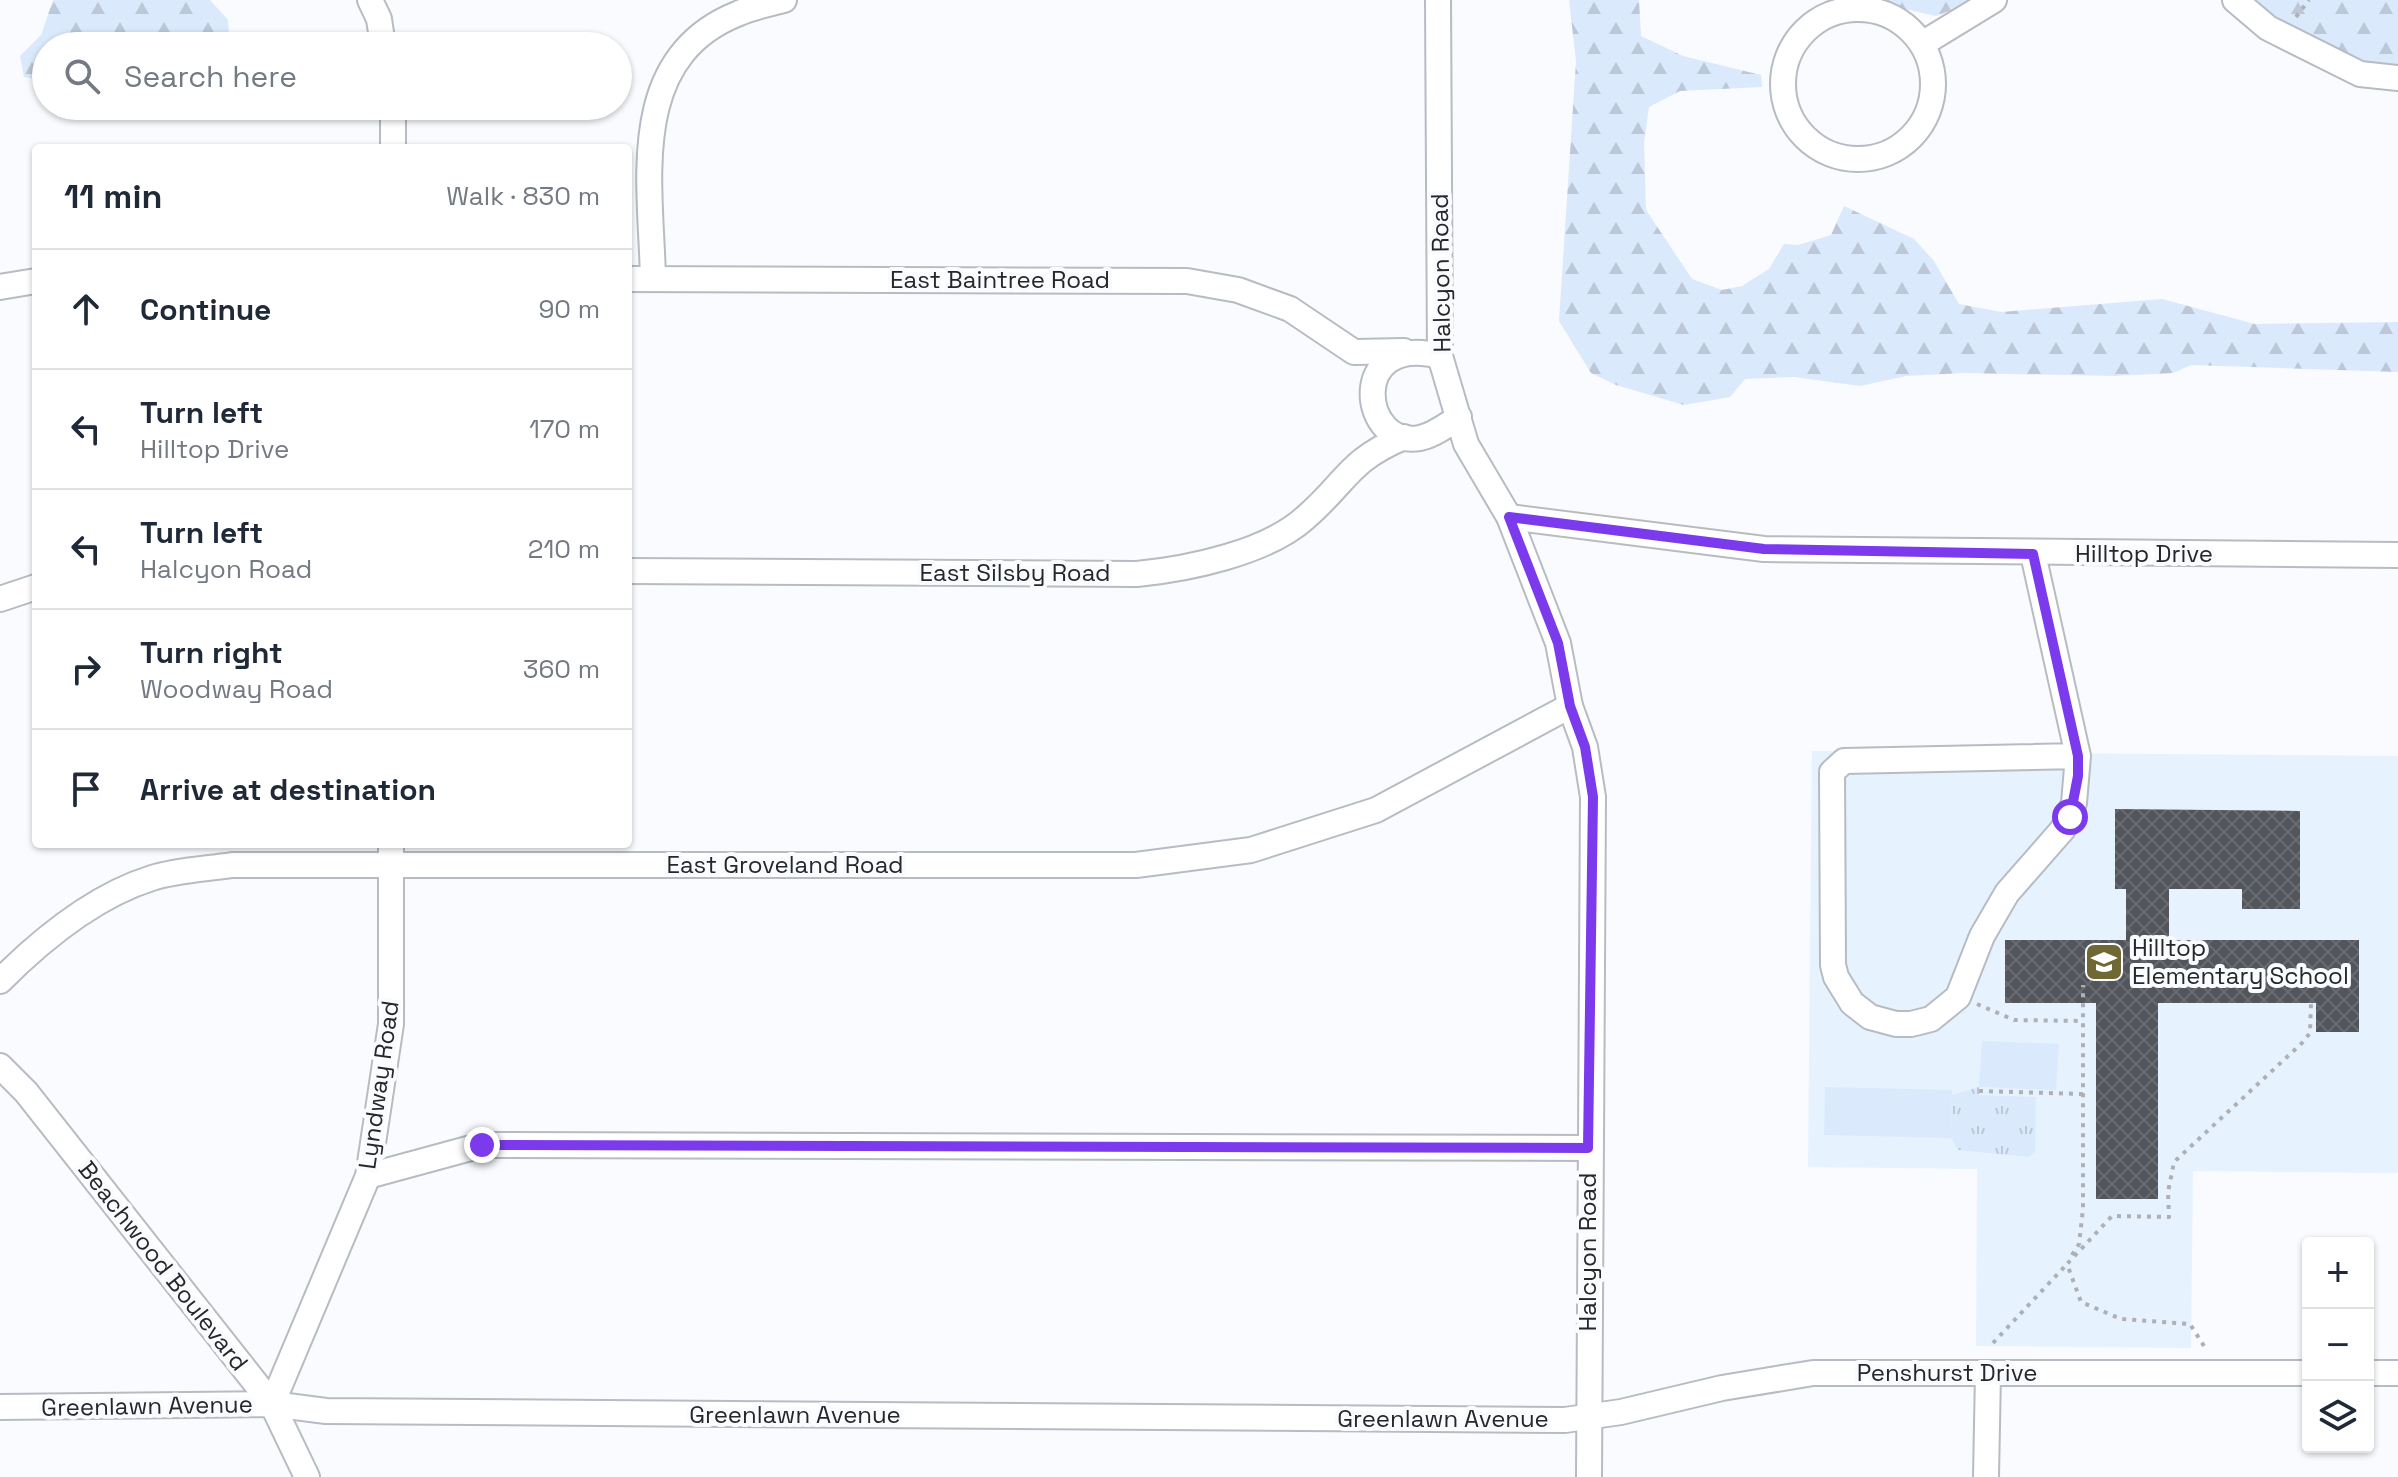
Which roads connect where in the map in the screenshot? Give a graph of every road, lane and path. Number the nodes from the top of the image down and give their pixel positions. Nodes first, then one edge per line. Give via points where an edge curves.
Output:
1 (370, 0) edge
2 (784, 0) edge
3 (1438, 0) edge
4 (1994, 0) edge
5 (2235, 0) edge
6 (381, 32) edge
7 (1922, 44) junction
8 (2398, 78) edge
9 (393, 120) edge
10 (393, 144) edge
11 (632, 279) edge
12 (653, 279) junction
13 (32, 282) edge
14 (0, 287) edge
15 (1404, 351) junction
16 (1354, 352) junction
17 (1440, 356) junction
18 (1373, 401) junction
19 (1459, 417) junction
20 (1404, 437) junction
21 (1362, 456) junction
22 (1509, 517) junction
23 (2033, 554) junction
24 (2398, 555) edge
25 (632, 571) edge
26 (32, 588) edge
27 (0, 599) edge
28 (1570, 706) junction
29 (2078, 756) junction
30 (391, 854) edge
31 (0, 981) edge
32 (2083, 985) dead end
33 (1958, 997) junction
34 (2311, 1003) dead end
35 (2083, 1021) junction
36 (0, 1066) edge
37 (1979, 1091) dead end
38 (2083, 1094) junction
39 (1588, 1148) junction
40 (368, 1176) junction
41 (2067, 1264) junction
42 (1993, 1343) dead end
43 (2204, 1346) dead end
44 (1988, 1373) junction
45 (2302, 1373) edge
46 (2374, 1373) edge
47 (2398, 1373) edge
48 (272, 1404) junction
49 (0, 1407) edge
50 (1590, 1415) junction
51 (307, 1477) edge
52 (1589, 1477) edge
53 (1986, 1477) edge

1 - 6 street
2 - 12 street via 736,14 698,38 665,75 651,128
3 - 17 street, Halcyon Road
4 - 7 street
5 - 8 street via 2268,28 2360,74
7 - 7 street via 1904,24 1882,12 1859,8 1816,20 1786,58 1782,80 1791,120 1811,143 1845,158 1875,157 1901,146 1929,109 1933,77
9 - 10 street
11 - 12 street, East Baintree Road
12 - 16 street, East Baintree Road via 1187,281 1238,290 1290,309
13 - 14 street
15 - 16 street
15 - 17 street
15 - 18 street via 1380,367 1373,380
16 - 18 street
17 - 19 street, Halcyon Road
18 - 20 street via 1390,431
18 - 21 street, East Silsby Road
19 - 20 street via 1418,438
19 - 22 street, Halcyon Road via 1466,444
20 - 21 street, East Silsby Road
21 - 25 street, East Silsby Road via 1304,520 1250,549 1182,570
22 - 23 street, Hilltop Drive via 1764,549
22 - 28 street, Halcyon Road via 1558,643
23 - 24 street, Hilltop Drive
23 - 29 street
26 - 27 street
28 - 30 street, East Groveland Road via 1376,810 1251,850 1136,865
28 - 39 street, Halcyon Road via 1585,747 1593,797
29 - 33 street via 2070,817 2007,893 1982,936
29 - 33 street via 1844,761 1832,772 1833,965 1845,994 1870,1017 1896,1024 1931,1019
30 - 31 street, East Groveland Road via 232,865 153,878 94,905 31,950
30 - 40 street, Lyndway Road via 391,1024
32 - 35 path
33 - 35 path via 2014,1020
34 - 41 path via 2310,1033 2302,1043 2174,1162 2169,1217 2112,1216
35 - 38 path
36 - 48 street, Beachwood Boulevard
37 - 38 path
38 - 41 path via 2083,1209 2079,1244
39 - 40 street via 482,1145
39 - 50 street, Halcyon Road
40 - 48 street, Lyndway Road
41 - 42 path
41 - 43 path via 2081,1302 2121,1319 2190,1324
44 - 45 street, Penshurst Drive
44 - 50 street, Penshurst Drive via 1813,1373
44 - 53 street
46 - 47 street
48 - 49 street, Greenlawn Avenue
48 - 50 street, Greenlawn Avenue via 358,1412 1565,1420
48 - 51 street, Beachwood Boulevard
50 - 52 street, Halcyon Road

